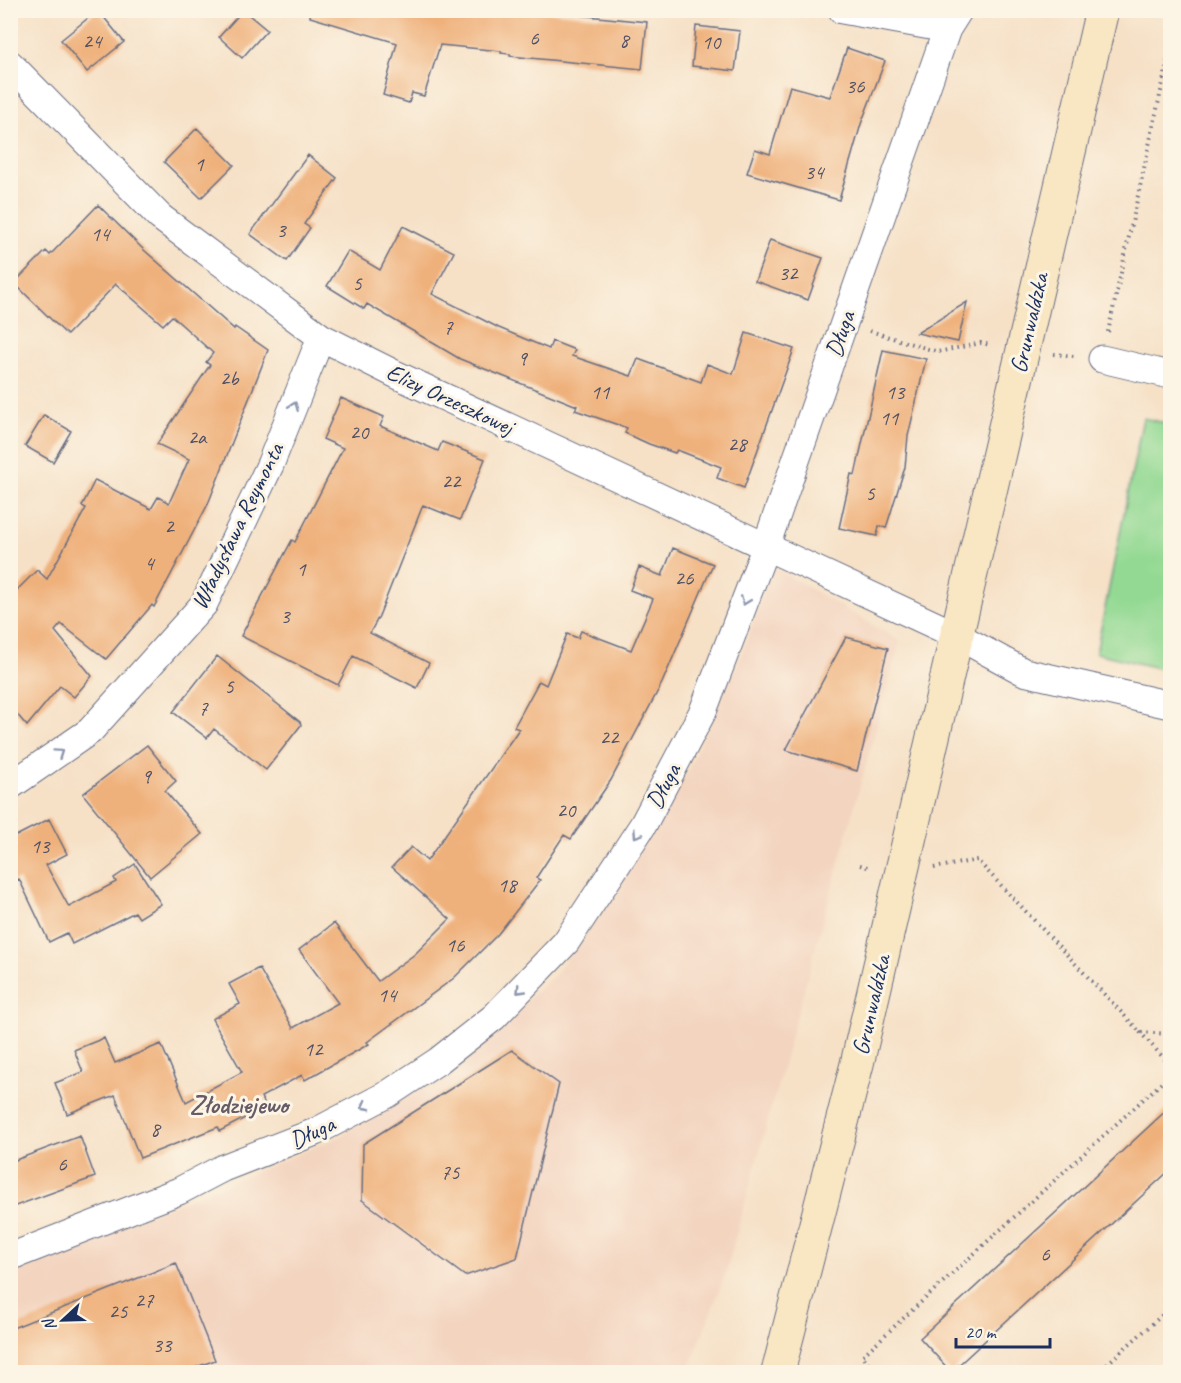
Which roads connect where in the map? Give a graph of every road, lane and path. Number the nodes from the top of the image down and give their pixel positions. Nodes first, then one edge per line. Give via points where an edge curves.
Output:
1 (842, 10) edge
2 (1102, 10) edge
3 (953, 20) edge
4 (1170, 50) edge
5 (10, 64) edge
6 (844, 323) junction
7 (321, 337) junction
8 (1022, 351) junction
9 (1102, 359) junction
10 (1170, 375) edge
11 (766, 546) junction
12 (956, 634) junction
13 (1170, 705) edge
14 (10, 786) edge
15 (977, 860) dead end
16 (1140, 1032) junction
17 (1170, 1034) edge
18 (1170, 1065) edge
19 (1170, 1075) edge
20 (10, 1257) edge
21 (1170, 1308) edge
22 (210, 1372) edge
23 (235, 1372) edge
24 (778, 1372) edge
25 (878, 1372) edge
26 (1098, 1372) edge

1 - 3 street
2 - 8 main road, Grunwaldzka
3 - 6 street, Długa
4 - 9 path
5 - 7 street, Elizy Orzeszkowej via 160,217
6 - 8 path via 938,352 981,343
6 - 11 street, Długa
7 - 11 street, Elizy Orzeszkowej
14 -> 7 street, Władysława Reymonta via 90,731 204,604 270,465
8 - 9 path
8 - 12 main road, Grunwaldzka
9 - 10 street
11 - 12 street, Elizy Orzeszkowej
11 -> 20 street, Długa via 703,711 643,825 566,942 494,1017 388,1094 315,1132 223,1168 179,1191
12 - 13 street via 1024,672
12 - 24 main road, Grunwaldzka via 857,1064
15 - 16 path
16 - 17 path
16 - 18 path
19 - 25 path via 862,1356
21 - 26 path
22 - 23 path via 231,1366

